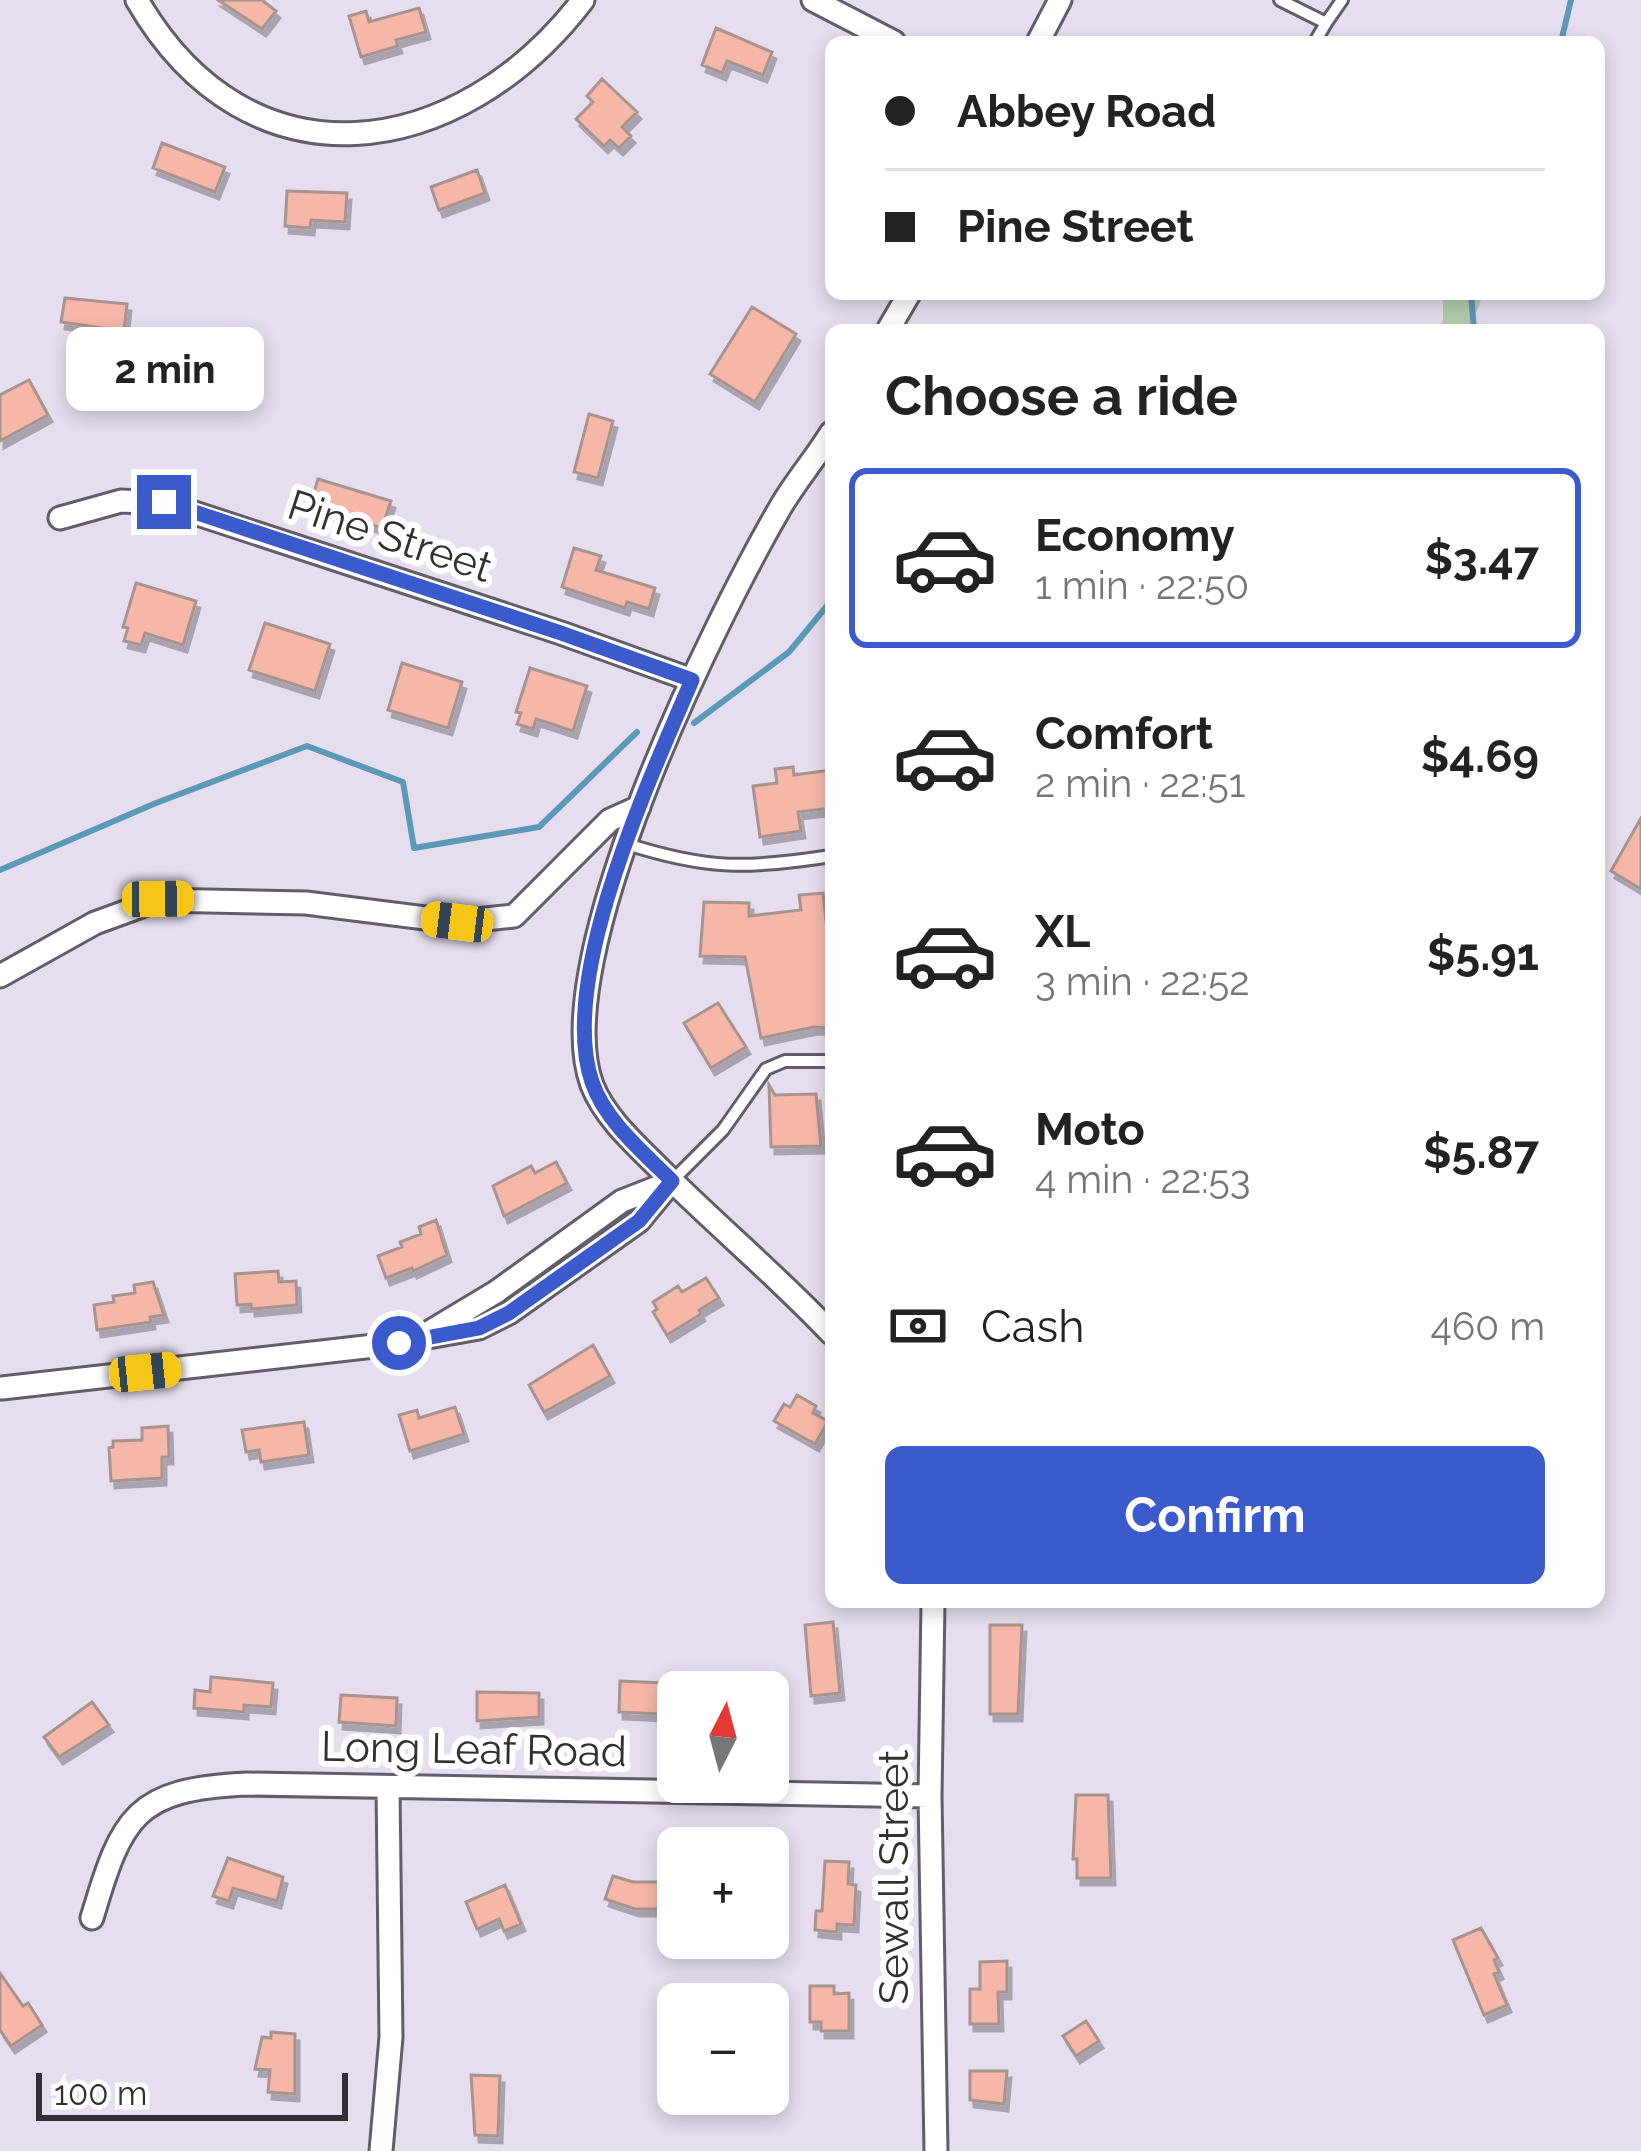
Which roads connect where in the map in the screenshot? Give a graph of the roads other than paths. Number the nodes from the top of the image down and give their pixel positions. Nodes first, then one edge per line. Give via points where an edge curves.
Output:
1 (137, 0) edge
2 (583, 0) edge
3 (813, 0) edge
4 (1060, 0) edge
5 (1280, 0) edge
6 (1342, 0) edge
7 (1326, 23) junction
8 (883, 36) edge
9 (1041, 36) edge
10 (1318, 36) edge
11 (825, 442) edge
12 (60, 518) dead end
13 (692, 680) junction
14 (639, 806) junction
15 (627, 844) junction
16 (825, 857) edge
17 (0, 976) edge
18 (825, 1060) edge
19 (672, 1181) junction
20 (578, 1233) junction
21 (593, 1253) junction
22 (496, 1292) junction
23 (509, 1313) junction
24 (825, 1327) edge
25 (414, 1339) junction
26 (2, 1388) edge
27 (933, 1608) edge
28 (388, 1787) junction
29 (930, 1796) junction
30 (92, 1918) dead end
31 (382, 2151) edge
32 (936, 2151) edge

1 - 2 street via 169,49 215,92 271,121 333,134 395,130 453,111 530,58
3 - 8 street
4 - 9 street
5 - 7 lane
6 - 7 lane
7 - 10 lane
11 - 13 street via 758,546
12 - 13 street, Pine Street via 121,501 164,502
13 - 14 street
14 - 15 street
14 - 17 street via 610,820 514,916 457,922 306,903 158,899 95,923
15 - 16 lane via 728,867
15 - 19 street via 599,922 585,1054 601,1102
18 - 19 lane via 766,1069 723,1130
19 - 20 street via 622,1201
19 - 21 street via 639,1221
19 - 24 street
20 - 21 lane
20 - 22 street
21 - 23 street
22 - 23 lane
22 - 25 street
23 - 25 street via 479,1328
25 - 26 street
27 - 29 street, Sewall Street
28 - 29 street, Long Leaf Road
28 - 30 street, Long Leaf Road via 206,1786 165,1797 120,1835
28 - 31 street via 391,2037
29 - 32 street, Sewall Street

